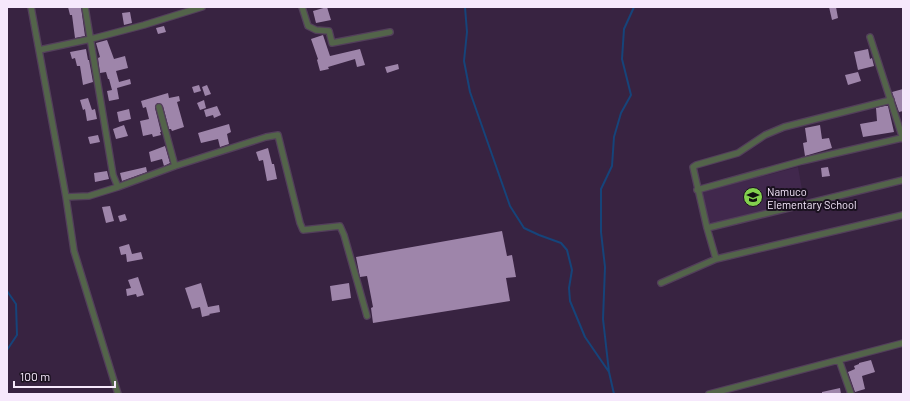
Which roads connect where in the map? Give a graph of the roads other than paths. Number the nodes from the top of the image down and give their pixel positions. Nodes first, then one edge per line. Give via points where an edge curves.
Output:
1 (31, 7) edge
2 (85, 7) edge
3 (202, 7) edge
4 (302, 7) edge
5 (390, 32) dead end
6 (870, 37) dead end
7 (91, 40) junction
8 (38, 50) junction
9 (891, 100) junction
10 (159, 107) dead end
11 (903, 139) edge
12 (175, 166) junction
13 (903, 180) edge
14 (118, 187) junction
15 (697, 190) junction
16 (66, 197) junction
17 (903, 215) edge
18 (707, 228) junction
19 (716, 259) junction
20 (661, 283) dead end
21 (367, 316) dead end
22 (903, 343) edge
23 (839, 360) junction
24 (118, 394) edge
25 (708, 394) edge
26 (851, 394) edge

1 - 8 street
2 - 7 street
3 - 7 street
4 - 5 street via 308,26 316,30 329,30 332,43
6 - 9 street
7 - 8 street
7 - 14 street via 113,175
8 - 16 street
9 - 11 street
9 - 15 street via 778,129 738,153 696,165 693,170
10 - 12 street
11 - 15 street via 802,161
12 - 14 street
12 - 21 street via 278,135 300,224 303,230 340,226
13 - 18 street
14 - 16 street via 89,196
15 - 18 street
16 - 24 street via 74,251
17 - 19 street
18 - 19 street
19 - 20 street
22 - 23 street
23 - 25 street
23 - 26 street

